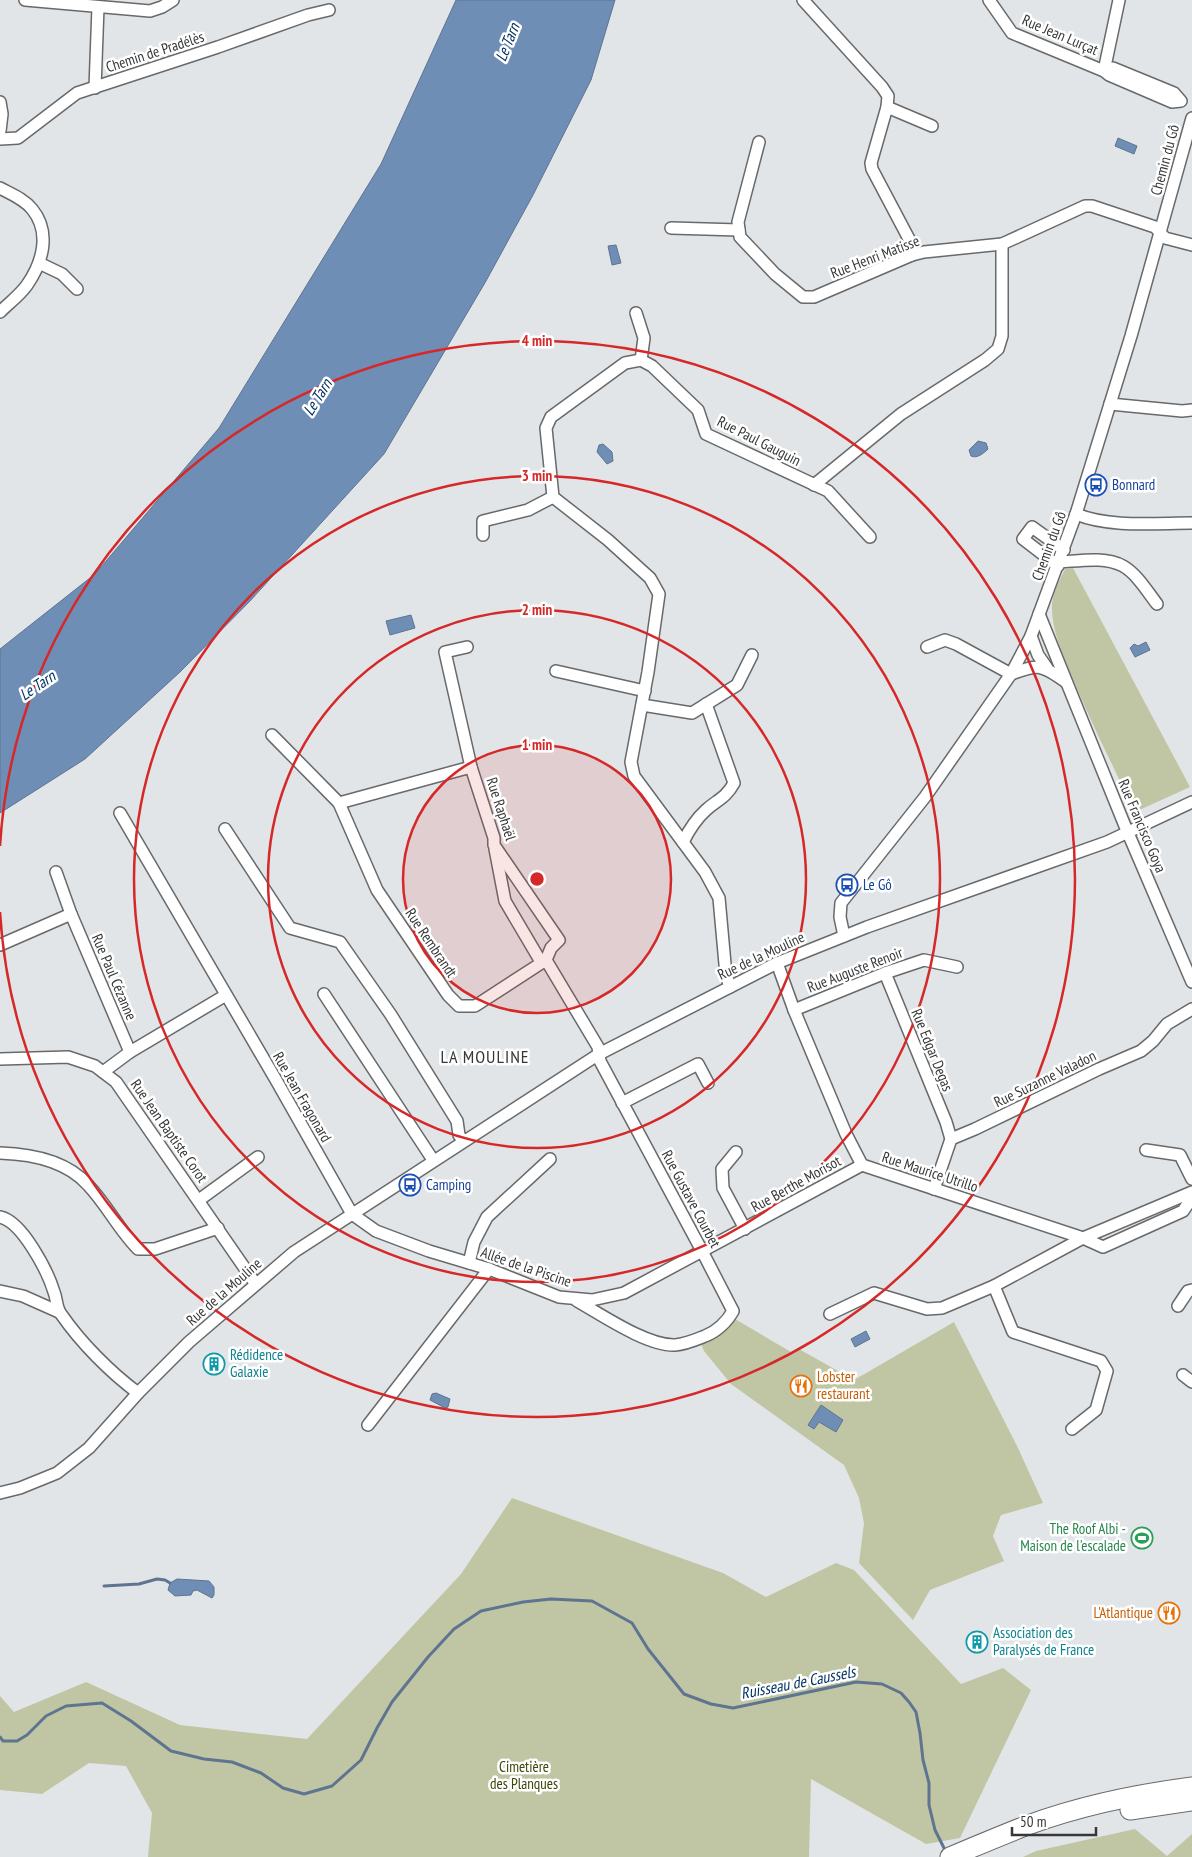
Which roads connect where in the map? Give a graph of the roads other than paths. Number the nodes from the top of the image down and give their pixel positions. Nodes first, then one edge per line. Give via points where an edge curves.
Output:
1 (25, 0) edge
2 (173, 0) edge
3 (803, 0) edge
4 (989, 0) edge
5 (1118, 0) edge
6 (98, 8) junction
7 (329, 10) dead end
8 (1104, 71) junction
9 (95, 88) junction
10 (0, 102) edge
11 (1192, 106) edge
12 (887, 107) junction
13 (1192, 118) edge
14 (932, 126) dead end
15 (0, 131) edge
16 (0, 139) edge
17 (759, 142) dead end
18 (0, 188) edge
19 (671, 228) dead end
20 (739, 230) junction
21 (1160, 232) junction
22 (1002, 244) junction
23 (1192, 246) edge
24 (912, 255) junction
25 (40, 263) junction
26 (77, 289) dead end
27 (0, 312) edge
28 (636, 313) dead end
29 (641, 360) junction
30 (1110, 404) junction
31 (1192, 410) edge
32 (814, 485) junction
33 (553, 497) junction
34 (1076, 514) junction
35 (1192, 523) edge
36 (483, 535) dead end
37 (870, 537) dead end
38 (1064, 550) junction
39 (1059, 564) junction
40 (1157, 604) dead end
41 (1039, 614) junction
42 (1031, 636) junction
43 (467, 647) dead end
44 (927, 647) dead end
45 (752, 655) dead end
46 (1047, 668) junction
47 (556, 672) dead end
48 (1011, 674) junction
49 (1066, 682) junction
50 (644, 691) junction
51 (706, 704) junction
52 (642, 705) junction
53 (272, 735) dead end
54 (472, 767) junction
55 (1192, 802) edge
56 (339, 803) junction
57 (120, 813) dead end
58 (225, 829) dead end
59 (1128, 833) junction
60 (683, 842) junction
61 (494, 845) junction
62 (56, 872) dead end
63 (71, 914) junction
64 (844, 936) junction
65 (0, 945) edge
66 (544, 961) junction
67 (778, 963) junction
68 (957, 967) dead end
69 (884, 973) junction
70 (1192, 982) edge
71 (730, 987) junction
72 (324, 994) dead end
73 (226, 995) junction
74 (1192, 1009) edge
75 (794, 1010) junction
76 (130, 1052) junction
77 (599, 1054) junction
78 (0, 1060) edge
79 (103, 1072) junction
80 (708, 1083) dead end
81 (622, 1103) junction
82 (951, 1139) junction
83 (463, 1141) junction
84 (1146, 1150) dead end
85 (736, 1152) dead end
86 (0, 1153) edge
87 (258, 1156) dead end
88 (550, 1159) dead end
89 (433, 1160) junction
90 (862, 1165) junction
91 (1192, 1179) edge
92 (934, 1189) junction
93 (1192, 1192) edge
94 (1192, 1198) edge
95 (199, 1200) junction
96 (352, 1214) junction
97 (0, 1217) edge
98 (218, 1228) junction
99 (744, 1229) junction
100 (1083, 1238) junction
101 (702, 1252) junction
102 (469, 1263) junction
103 (489, 1269) junction
104 (255, 1283) junction
105 (994, 1286) junction
106 (1192, 1290) edge
107 (0, 1291) edge
108 (573, 1299) junction
109 (1178, 1306) dead end
110 (733, 1311) joint
111 (59, 1312) junction
112 (830, 1314) dead end
113 (138, 1393) junction
114 (368, 1425) dead end
115 (1072, 1428) dead end
116 (0, 1493) edge
117 (1192, 1787) edge
118 (1186, 1803) edge
119 (971, 1848) junction
120 (950, 1857) edge

1 - 6 street
2 - 6 street via 150,11
3 - 12 street via 882,87 888,96
4 - 8 street, Rue Jean Lurçat via 1012,33
5 - 8 street
6 - 9 street
7 - 9 street, Chemin de Pradélès
8 - 11 street, Rue Jean Lurçat via 1172,102 1181,101
9 - 16 street, Chemin de Pradélès via 77,93 18,138
10 - 15 street
12 - 14 street
12 - 24 street via 872,169 909,239
13 - 21 street, Chemin du Gô
17 - 20 street via 738,222
18 - 25 street via 20,199 41,221 43,250
19 - 20 street
20 - 24 street, Rue Henri Matisse via 740,237 775,274 803,297 814,297
21 - 22 street, Rue Henri Matisse via 1155,227 1085,206
21 - 23 street, Rue Henri Matisse via 1165,238
21 - 30 street, Chemin du Gô
22 - 24 street, Rue Henri Matisse
22 - 32 street via 1002,336 998,349 901,414
25 - 26 street via 62,274
25 - 27 street via 27,285
28 - 29 street via 644,338
29 - 32 street, Rue Paul Gauguin via 652,366 698,410 706,434
29 - 33 street via 625,363 551,416 546,428
30 - 31 street
30 - 34 street, Chemin du Gô
32 - 37 street, Rue Paul Gauguin via 828,491
33 - 36 street via 528,510 483,522
33 - 50 street via 650,578 659,594
34 - 35 street via 1090,520 1109,522
34 - 38 street, Chemin du Gô
38 - 39 street, Chemin du Gô
38 - 39 street via 1032,527 1023,539
39 - 40 street via 1106,561 1123,566 1136,576
39 - 41 street, Chemin du Gô
41 - 42 street, Chemin du Gô
41 - 49 street, Rue Francisco Goya
42 - 46 street
42 - 48 street, Chemin du Gô
43 - 54 street, Rue Raphaël via 445,652
44 - 48 street via 945,640
45 - 51 street via 737,685
46 - 48 street via 1032,667
46 - 49 street
47 - 50 street
48 - 64 street, Chemin du Gô via 925,797 841,903
49 - 59 street, Rue Francisco Goya
50 - 52 street
51 - 52 street via 692,713
51 - 60 street via 734,783 728,794 705,810
52 - 60 street via 631,762 634,776
53 - 56 street, Rue Rembrandt
54 - 56 street
54 - 61 street, Rue Raphaël
55 - 59 street, Rue de la Mouline
56 - 66 street, Rue Rembrandt via 377,890 448,995 459,1006 475,1006
57 - 73 street, Rue Jean Fragonard
58 - 83 street via 290,928 340,942 457,1122
59 - 64 street, Rue de la Mouline
59 - 70 street, Rue Francisco Goya
60 - 71 street via 719,898
61 - 66 street via 505,901
61 - 66 street, Rue Raphaël via 559,940
62 - 63 street, Rue Paul Cézanne
63 - 65 street
63 - 76 street, Rue Paul Cézanne
64 - 67 street, Rue de la Mouline
66 - 77 street via 597,1044
67 - 71 street, Rue de la Mouline
67 - 75 street, Rue Maurice Utrillo
68 - 69 street, Rue Auguste Renoir via 924,960
69 - 75 street, Rue Auguste Renoir
69 - 82 street, Rue Edgar Degas
71 - 77 street, Rue de la Mouline
72 - 89 street
73 - 76 street
73 - 96 street, Rue Jean Fragonard
74 - 82 street, Rue Suzanne Valadon via 1167,1024 1141,1051
75 - 90 street, Rue Maurice Utrillo
76 - 79 street
77 - 81 street, Rue Gustave Courbet
77 - 83 street, Rue de la Mouline
78 - 79 street, Rue Jean Baptiste Corot via 68,1057
79 - 95 street, Rue Jean Baptiste Corot via 116,1082
80 - 81 street via 698,1064
81 - 101 street, Rue Gustave Courbet
82 - 92 street
83 - 89 street, Rue de la Mouline
84 - 91 street via 1180,1155
85 - 99 street, Rue Berthe Morisot via 722,1170 723,1188
86 - 98 street via 25,1154 73,1171 89,1185 138,1249 155,1249
87 - 95 street, Rue Jean Baptiste Corot
88 - 102 street, Allée de la Piscine via 487,1217 474,1242
89 - 96 street, Rue de la Mouline
90 - 92 street, Rue Maurice Utrillo
90 - 99 street, Rue Berthe Morisot
92 - 100 street, Rue Maurice Utrillo
93 - 100 street
94 - 100 street, Rue Maurice Utrillo via 1182,1211 1103,1247
95 - 98 street, Rue Jean Baptiste Corot
96 - 102 street, Allée de la Piscine via 376,1231
96 - 104 street, Rue de la Mouline via 294,1252
97 - 111 street via 18,1228 30,1242 54,1292
98 - 104 street, Rue Jean Baptiste Corot
99 - 101 street, Rue Berthe Morisot
100 - 105 street
101 - 108 street, Allée de la Piscine via 624,1293 592,1300
101 - 110 street, Rue Gustave Courbet
102 - 103 street, Allée de la Piscine
103 - 108 street, Allée de la Piscine via 559,1297
103 - 114 street
104 - 113 street, Rue de la Mouline
105 - 112 street via 942,1308 927,1309 874,1293
105 - 115 street via 1013,1332 1101,1361 1107,1371 1096,1410
106 - 109 street
107 - 111 street via 23,1296
108 - 110 street, Allée de la Piscine via 628,1330 674,1345 712,1334
111 - 113 street via 81,1341
113 - 116 street, Rue de la Mouline via 89,1448 57,1473
117 - 119 main road via 1094,1806 1029,1824
118 - 119 main road via 1088,1817
119 - 120 main road

